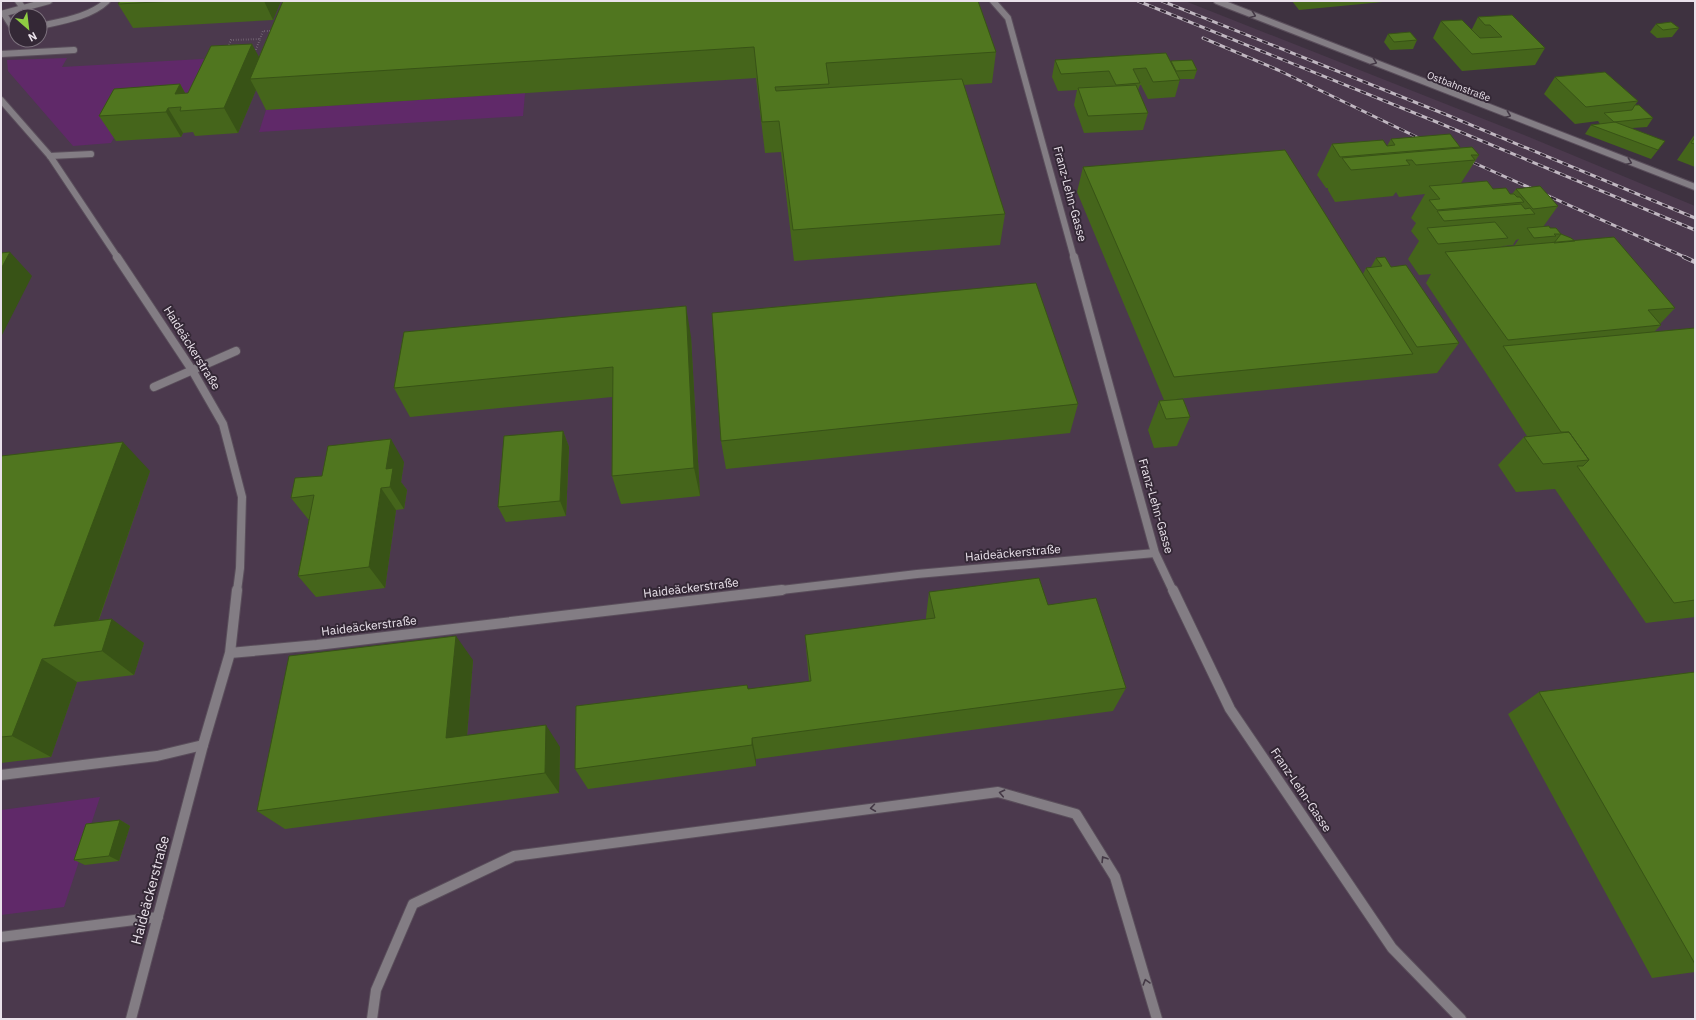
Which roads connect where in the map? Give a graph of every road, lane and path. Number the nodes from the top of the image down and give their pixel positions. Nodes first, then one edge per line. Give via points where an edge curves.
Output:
1 (18, 1) edge
2 (49, 1) edge
3 (107, 1) edge
4 (115, 1) edge
5 (993, 1) edge
6 (1217, 1) edge
7 (22, 8) joint
8 (48, 24) edge
9 (277, 31) edge
10 (260, 39) junction
11 (74, 50) dead end
12 (226, 51) edge
13 (1, 54) edge
14 (253, 56) edge
15 (1, 100) edge
16 (91, 154) dead end
17 (50, 156) junction
18 (1695, 187) edge
19 (236, 351) dead end
20 (192, 370) junction
21 (154, 387) dead end
22 (1155, 553) junction
23 (230, 652) junction
24 (203, 745) junction
25 (1, 775) edge
26 (158, 917) junction
27 (1, 937) edge
28 (131, 1019) edge
29 (372, 1019) edge
30 (1157, 1019) edge
31 (1461, 1019) edge

1 - 7 street
2 - 7 street
3 - 4 street
3 - 8 street via 94,11
5 - 22 street, Franz-Lehn-Gasse via 1008,18
6 -> 18 street, Ostbahnstraße
9 - 10 path via 263,31
10 - 12 path via 231,40
10 - 14 path
11 - 13 street
15 - 17 street, Haideäckerstraße
16 - 17 street
17 - 20 street, Haideäckerstraße
19 - 20 street
20 - 21 street
20 - 23 street, Haideäckerstraße via 223,424 242,497 240,568
22 - 23 street, Haideäckerstraße via 917,574 364,639
22 - 31 street, Franz-Lehn-Gasse via 1230,709 1392,948
23 - 24 street, Haideäckerstraße
24 - 25 street via 156,756
24 - 26 street, Haideäckerstraße
26 - 27 street
26 - 28 street, Haideäckerstraße
30 -> 29 street via 1115,877 1076,814 998,792 514,856 413,904 376,990

